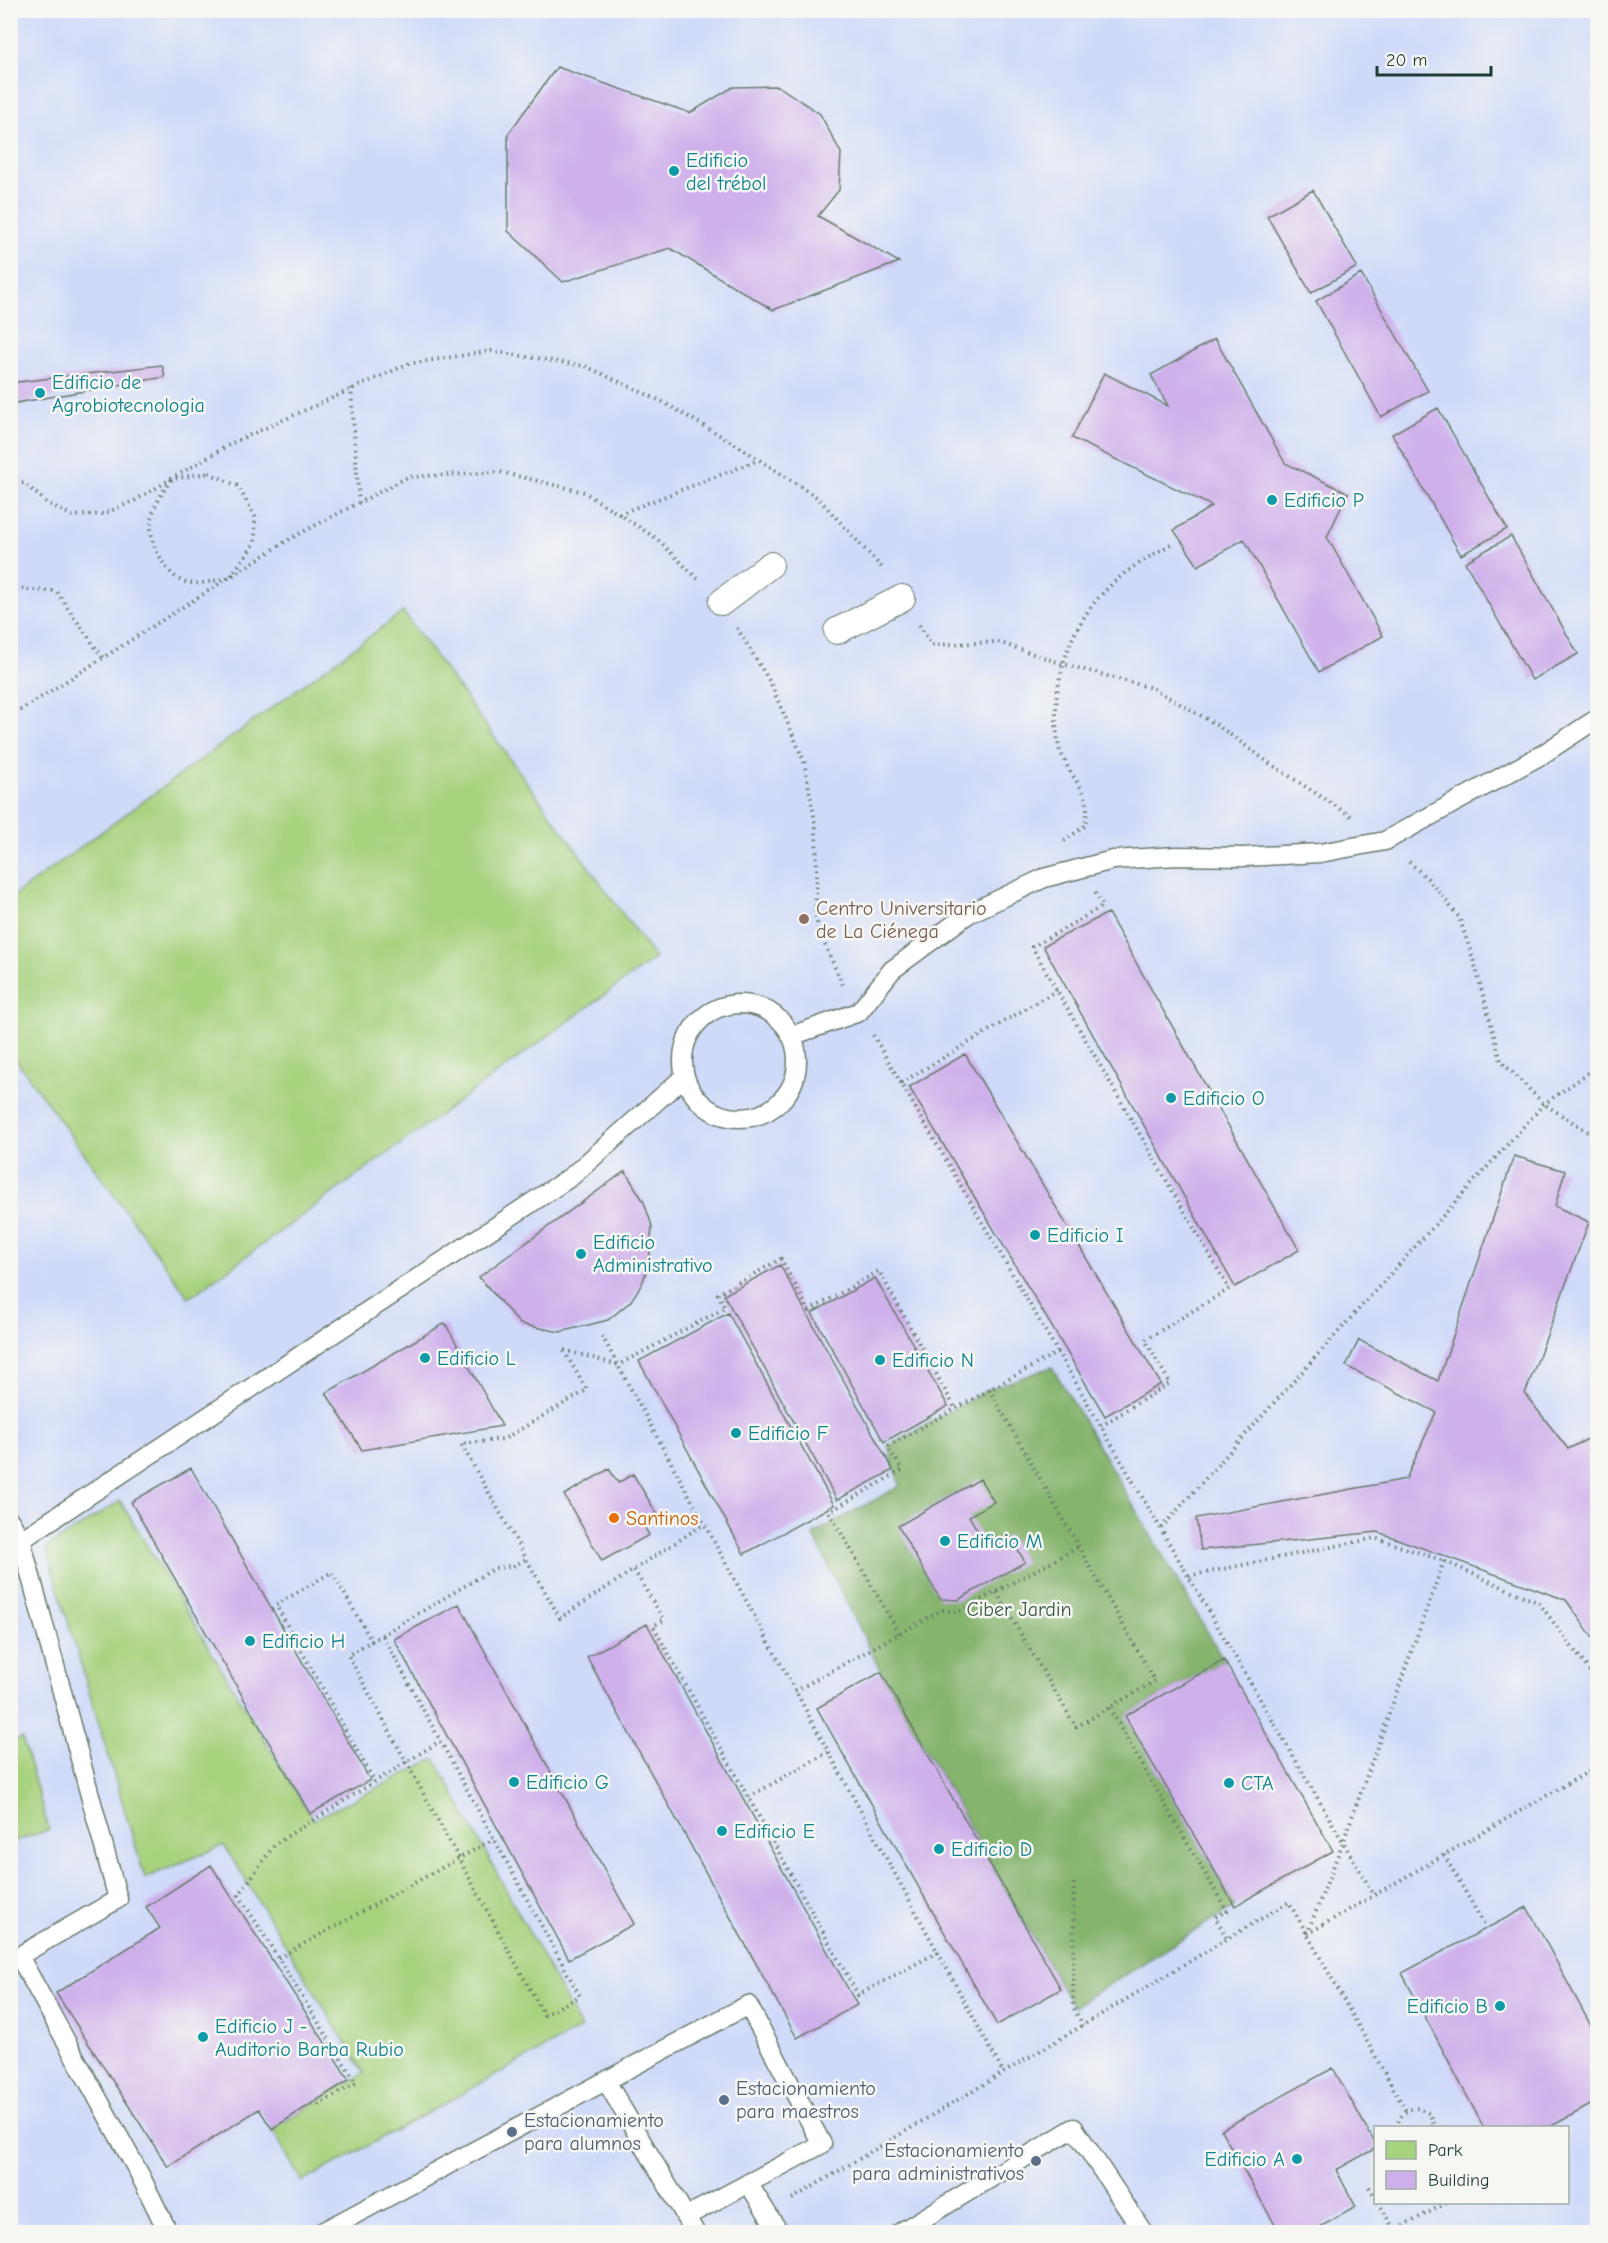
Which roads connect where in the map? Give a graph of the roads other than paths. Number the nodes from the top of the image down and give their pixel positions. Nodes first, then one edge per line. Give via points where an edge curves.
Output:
1 (770, 565) dead end
2 (902, 598) dead end
3 (722, 602) road end
4 (837, 631) dead end
5 (1598, 718) edge
6 (791, 1036) junction
7 (685, 1076) junction
8 (10, 1521) edge
9 (21, 1540) junction
10 (606, 2080) junction
11 (748, 2183) junction
12 (690, 2225) edge
13 (168, 2232) edge
14 (322, 2232) edge
15 (779, 2232) edge
16 (901, 2232) edge
17 (1143, 2232) edge

1 - 3 street
2 - 4 street
5 - 6 lane via 1542,754 1385,841 1320,853 1113,860 1044,878 968,914 892,970 860,1012
6 - 7 lane via 765,1010 747,1005 711,1012 697,1023 687,1039 683,1057
6 - 7 lane via 797,1054 796,1073 789,1091 777,1106 760,1115 742,1119 722,1116 693,1093
7 - 9 lane via 572,1176
8 - 9 lane
9 - 13 lane via 118,1899 19,1956
10 - 11 lane via 748,2005 822,2144
10 - 12 lane
10 - 14 lane
11 - 12 lane
11 - 15 lane
16 - 17 lane via 1074,2128

